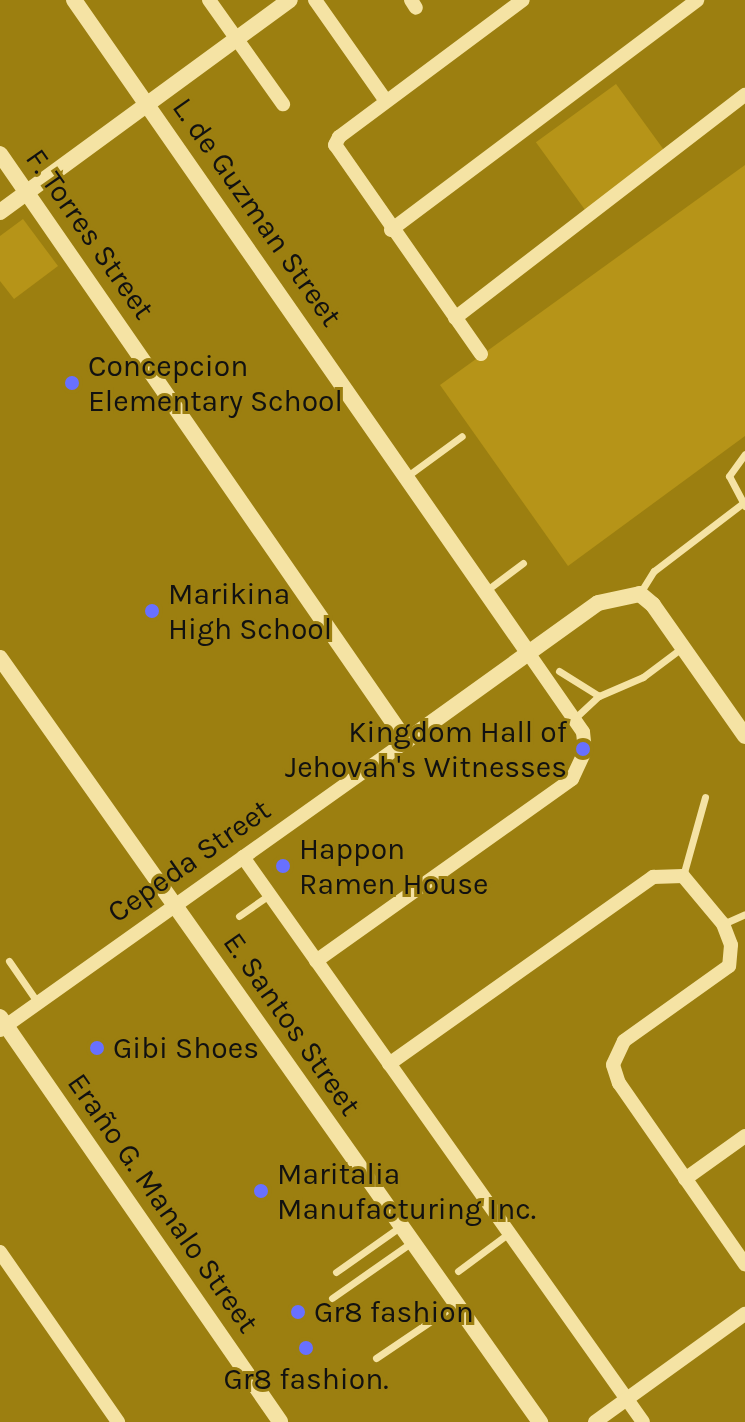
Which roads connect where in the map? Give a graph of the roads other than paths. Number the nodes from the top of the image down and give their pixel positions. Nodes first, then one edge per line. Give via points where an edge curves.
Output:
1 (74, 0) edge
2 (209, 0) edge
3 (290, 0) edge
4 (315, 0) edge
5 (523, 0) edge
6 (697, 0) edge
7 (237, 40) junction
8 (745, 95) edge
9 (386, 101) junction
10 (147, 102) junction
11 (283, 104) dead end
12 (0, 154) edge
13 (27, 192) junction
14 (0, 212) edge
15 (391, 230) junction
16 (455, 318) junction
17 (481, 354) dead end
18 (462, 436) dead end
19 (745, 454) edge
20 (406, 477) junction
21 (744, 505) edge
22 (523, 563) dead end
23 (485, 591) junction
24 (640, 594) junction
25 (683, 647) junction
26 (529, 654) junction
27 (0, 658) edge
28 (559, 671) dead end
29 (599, 696) junction
30 (574, 719) junction
31 (744, 732) edge
32 (406, 741) junction
33 (705, 797) dead end
34 (243, 857) junction
35 (683, 876) junction
36 (269, 895) junction
37 (174, 906) junction
38 (745, 914) edge
39 (239, 916) dead end
40 (723, 924) junction
41 (9, 961) dead end
42 (316, 961) junction
43 (38, 1003) junction
44 (2, 1024) edge
45 (389, 1064) junction
46 (745, 1136) edge
47 (685, 1179) junction
48 (401, 1226) junction
49 (509, 1233) junction
50 (412, 1242) junction
51 (0, 1252) edge
52 (745, 1264) edge
53 (458, 1271) dead end
54 (336, 1272) dead end
55 (332, 1298) dead end
56 (456, 1304) junction
57 (745, 1314) edge
58 (376, 1358) dead end
59 (627, 1399) junction
60 (118, 1422) edge
61 (280, 1422) edge
62 (540, 1422) edge
63 (595, 1422) edge
64 (643, 1422) edge

1 - 10 street, L. de Guzman Street
2 - 7 street
3 - 7 street
4 - 9 street
5 - 9 street
6 - 15 street
7 - 10 street
7 - 11 street
8 - 16 street
9 - 15 street via 335,145
10 - 13 street
10 - 20 street, L. de Guzman Street
12 - 13 street, F. Torres Street
13 - 14 street
13 - 32 street, F. Torres Street
15 - 16 street
16 - 17 street
18 - 20 lane
19 - 21 lane via 729,476
20 - 23 street, L. de Guzman Street
21 - 24 lane via 654,571
22 - 23 lane
23 - 26 street, L. de Guzman Street
24 - 25 street
24 - 26 street, Cepeda Street via 598,603
25 - 29 lane via 643,677
25 - 31 street
26 - 30 street
26 - 32 street, Cepeda Street
27 - 37 street, E. Santos Street
28 - 29 lane
29 - 30 lane
30 - 42 street via 583,732 585,751 572,779
32 - 34 street, Cepeda Street
33 - 35 lane
34 - 36 street
34 - 37 street, Cepeda Street
35 - 40 street
35 - 45 street via 653,877
36 - 39 lane
36 - 42 street
37 - 43 street, Cepeda Street
37 - 48 street, E. Santos Street
38 - 40 lane
40 - 47 street via 731,959 722,974 624,1041 613,1065 619,1083
41 - 43 lane
42 - 45 street
43 - 44 street, Cepeda Street
44 - 61 street, Eraño G. Manalo Street
45 - 49 street
46 - 47 street
47 - 52 street
48 - 50 street, E. Santos Street
48 - 54 lane
49 - 53 lane
49 - 59 street
50 - 55 lane
50 - 56 street, E. Santos Street
51 - 60 street
56 - 58 lane
56 - 62 street, E. Santos Street
57 - 59 street
59 - 63 street
59 - 64 street

